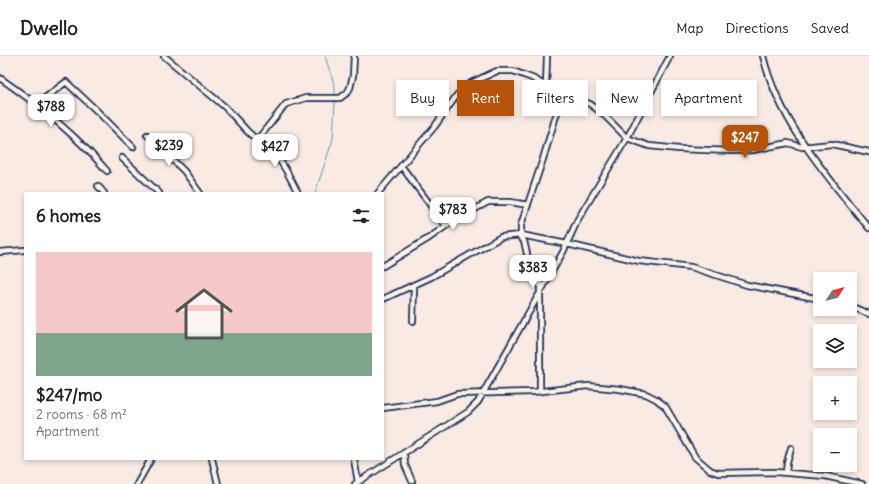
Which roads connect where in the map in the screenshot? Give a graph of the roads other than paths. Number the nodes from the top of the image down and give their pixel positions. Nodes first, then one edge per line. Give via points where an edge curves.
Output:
1 (164, 56) edge
2 (354, 56) edge
3 (547, 56) edge
4 (670, 56) edge
5 (763, 56) edge
6 (0, 78) edge
7 (536, 80) edge
8 (546, 80) edge
9 (588, 103) edge
10 (37, 104) junction
11 (556, 116) edge
12 (147, 135) dead end
13 (627, 138) junction
14 (257, 140) junction
15 (806, 147) junction
16 (133, 148) dead end
17 (869, 152) edge
18 (122, 158) dead end
19 (402, 167) junction
20 (107, 171) dead end
21 (98, 186) dead end
22 (103, 192) edge
23 (158, 192) edge
24 (199, 192) edge
25 (297, 192) edge
26 (379, 192) edge
27 (528, 205) junction
28 (446, 226) junction
29 (869, 228) edge
30 (520, 236) junction
31 (567, 244) junction
32 (24, 250) edge
33 (0, 252) edge
34 (384, 265) edge
35 (414, 285) junction
36 (540, 292) junction
37 (813, 298) edge
38 (384, 299) edge
39 (857, 309) edge
40 (869, 314) edge
41 (413, 321) dead end
42 (540, 391) junction
43 (485, 393) junction
44 (384, 408) edge
45 (791, 448) dead end
46 (404, 453) junction
47 (150, 460) edge
48 (212, 460) edge
49 (354, 460) edge
50 (786, 473) junction
51 (412, 481) dead end
52 (357, 483) edge
53 (138, 484) edge
54 (218, 484) edge
55 (862, 484) edge

1 - 14 street via 221,103
2 - 14 street via 353,76 347,93 340,98 306,98 286,104
3 - 8 street
4 - 13 street
5 - 15 street via 777,95
6 - 10 street
7 - 19 street via 513,71 496,71 471,83 457,95
9 - 13 street via 602,112
10 - 16 street via 66,82
10 - 20 street
11 - 27 street
12 - 24 street via 184,171
13 - 15 street via 649,146 703,150 753,150 788,144
13 - 31 street via 578,219
14 - 25 street via 279,159
15 - 17 street via 832,144
15 - 29 street
18 - 23 street
19 - 26 street
19 - 28 street
21 - 22 street
27 - 28 street via 488,202
27 - 30 street
28 - 34 street
30 - 31 street
30 - 35 street via 501,237
30 - 36 street via 524,241 528,258 540,271
31 - 36 street
31 - 37 street via 639,261 691,267 747,285
32 - 33 street
35 - 38 street
35 - 41 street
36 - 42 street
36 - 43 street
39 - 40 street
42 - 43 street
42 - 50 street via 588,386 646,394 665,406 695,457 710,470 718,473
43 - 44 street via 457,394 437,401
43 - 46 street via 468,412
45 - 50 street
46 - 51 street via 404,465
46 - 52 street
47 - 53 street
48 - 54 street
49 - 52 street
50 - 55 street via 825,476

